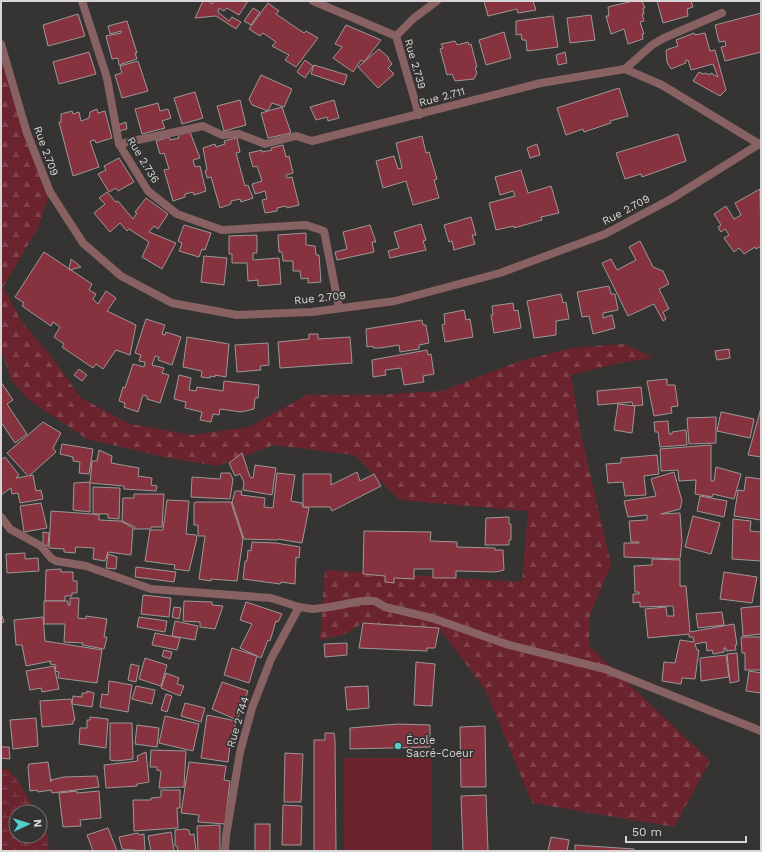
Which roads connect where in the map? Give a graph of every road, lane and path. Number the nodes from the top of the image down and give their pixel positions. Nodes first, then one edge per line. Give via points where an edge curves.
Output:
1 (82, 1) edge
2 (313, 1) edge
3 (437, 1) edge
4 (722, 13) dead end
5 (396, 36) junction
6 (1, 44) edge
7 (625, 69) junction
8 (419, 115) junction
9 (119, 144) junction
10 (760, 144) edge
11 (339, 308) junction
12 (1, 517) edge
13 (298, 607) junction
14 (761, 731) edge
15 (225, 851) edge

1 - 9 street, Rue 2.736 via 107,78
2 - 5 street, Rue 2.739
3 - 5 street via 414,18
4 - 7 street via 664,38
5 - 8 street, Rue 2.739
6 - 11 street, Rue 2.709 via 27,132 50,192 83,243 121,276 172,303 237,315 312,312
7 - 8 street, Rue 2.711 via 540,83
7 - 10 street via 662,85
8 - 9 street, Rue 2.711 via 312,141 296,136 265,144 239,134 222,135 204,126
9 - 11 street, Rue 2.736 via 148,191 177,214 222,230 306,225 324,231
10 - 11 street, Rue 2.709 via 671,199 605,234 500,273 395,301
12 - 13 street via 10,530 41,546 50,558 56,561 86,566 151,589 271,598
13 - 14 street via 330,608 361,600 375,601 385,607 432,618 506,644 605,669
13 - 15 street, Rue 2 744 via 270,659 252,708 240,752

